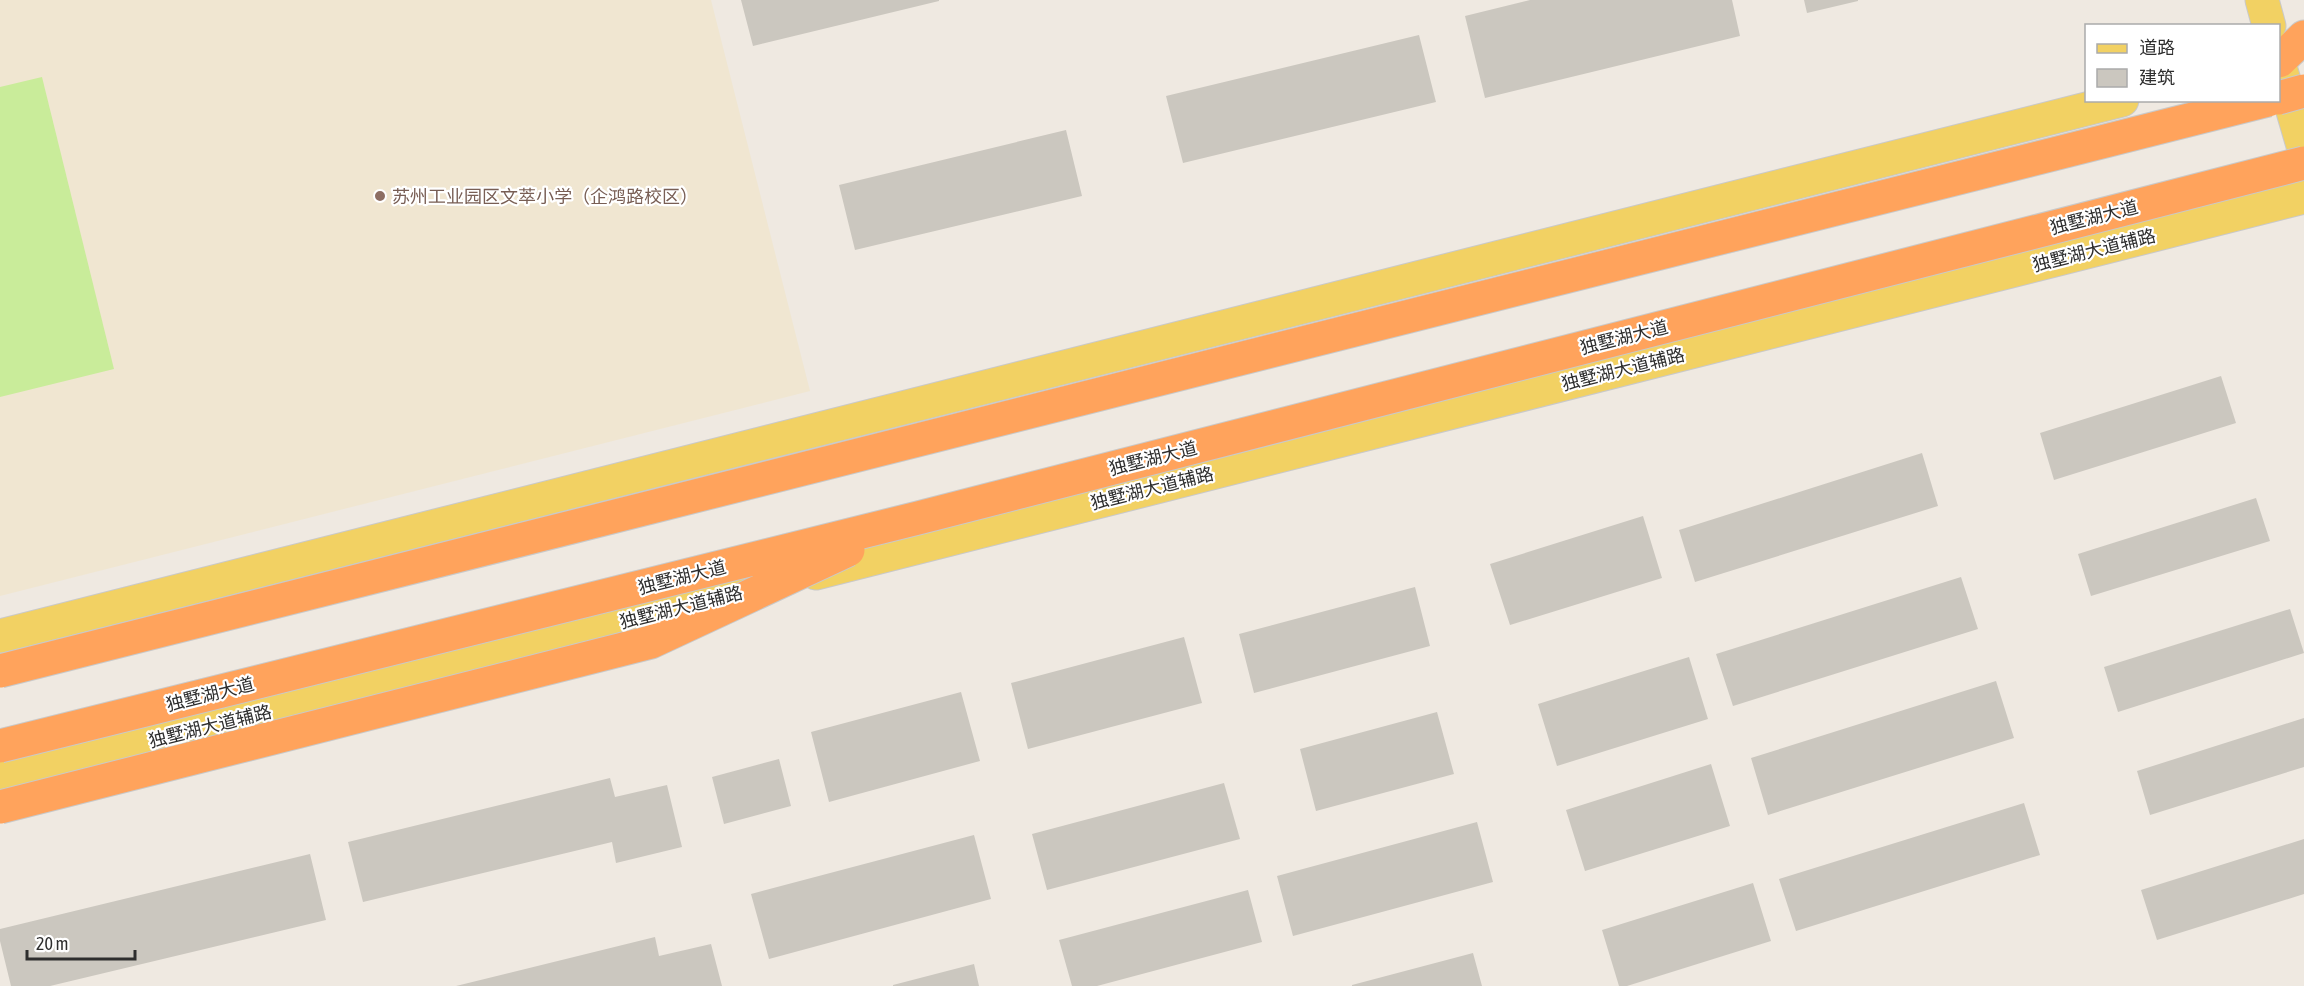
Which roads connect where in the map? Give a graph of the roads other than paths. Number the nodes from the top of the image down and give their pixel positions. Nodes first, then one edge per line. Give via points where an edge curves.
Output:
1 (2262, 0) edge
2 (2268, 24) edge
3 (2304, 37) edge
4 (2304, 55) edge
5 (2280, 60) edge
6 (2280, 61) edge
7 (2280, 65) edge
8 (2114, 102) edge
9 (2290, 105) edge
10 (2304, 149) edge
11 (2304, 163) edge
12 (2304, 197) edge
13 (918, 518) junction
14 (0, 636) edge
15 (0, 671) edge
16 (0, 746) edge
17 (0, 779) edge
18 (0, 807) edge

1 - 2 main road
3 - 5 highway
4 - 6 main road
7 - 9 main road
8 - 14 main road
9 - 10 main road
9 - 15 highway, bridge
11 - 13 highway, 独墅湖大道, bridge
12 - 17 main road, 独墅湖大道辅路
13 - 16 highway, 独墅湖大道, bridge
13 - 18 highway, bridge via 651,642

